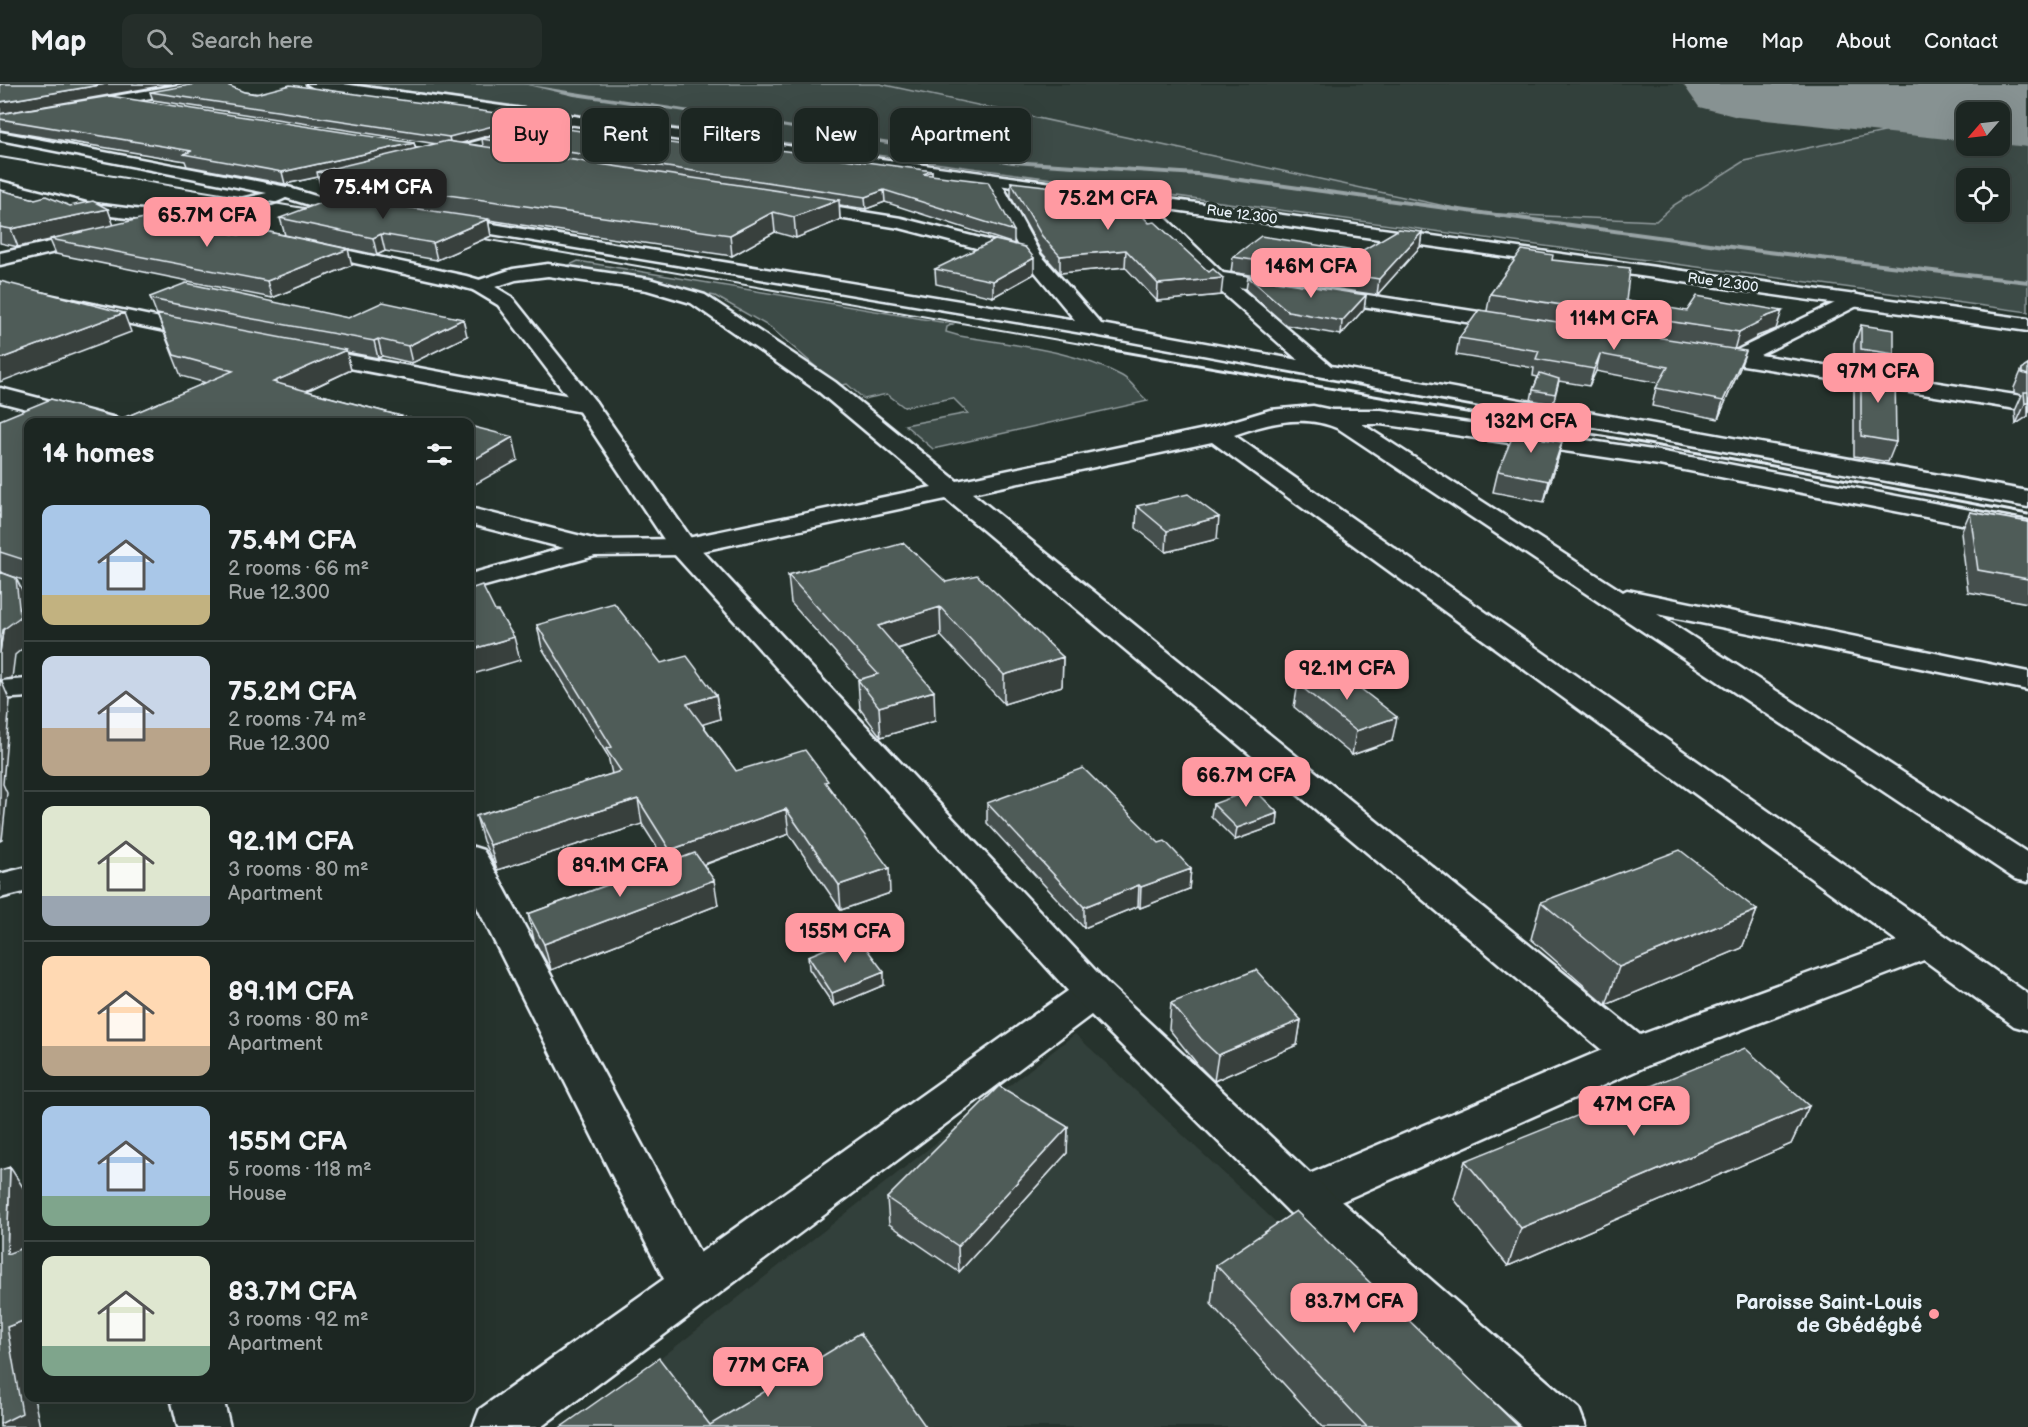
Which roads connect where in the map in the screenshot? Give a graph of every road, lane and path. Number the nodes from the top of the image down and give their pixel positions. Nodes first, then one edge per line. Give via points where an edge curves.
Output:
1 (209, 84) edge
2 (314, 84) edge
3 (111, 100) junction
4 (169, 109) edge
5 (0, 120) edge
6 (573, 120) junction
7 (0, 136) edge
8 (448, 153) junction
9 (420, 156) edge
10 (484, 159) edge
11 (991, 179) junction
12 (318, 184) edge
13 (0, 186) edge
14 (286, 192) junction
15 (1136, 199) junction
16 (779, 204) edge
17 (387, 213) edge
18 (421, 218) edge
19 (177, 219) junction
20 (1032, 256) junction
21 (0, 259) edge
22 (1217, 278) junction
23 (480, 286) junction
24 (0, 291) edge
25 (1854, 300) junction
26 (2028, 324) edge
27 (1537, 327) edge
28 (1094, 329) junction
29 (221, 337) edge
30 (280, 348) edge
31 (1679, 349) edge
32 (1738, 358) junction
33 (1324, 371) junction
34 (0, 395) edge
35 (2028, 404) edge
36 (587, 406) junction
37 (1328, 415) junction
38 (89, 418) edge
39 (1216, 434) junction
40 (951, 488) junction
41 (2028, 499) edge
42 (474, 517) edge
43 (2028, 529) edge
44 (683, 547) junction
45 (594, 548) junction
46 (0, 581) edge
47 (474, 581) edge
48 (24, 590) edge
49 (1609, 595) junction
50 (2028, 681) edge
51 (24, 688) edge
52 (0, 690) edge
53 (474, 866) edge
54 (2028, 870) edge
55 (24, 880) edge
56 (0, 886) edge
57 (1927, 944) junction
58 (1093, 993) junction
59 (2028, 1015) edge
60 (1634, 1054) junction
61 (1304, 1197) junction
62 (692, 1286) junction
63 (198, 1402) edge
64 (204, 1427) edge
65 (499, 1427) edge
66 (1560, 1427) edge

1 - 3 street
2 - 6 street, Rue 12.300
3 - 4 street
3 - 5 street
6 - 8 street
6 - 11 street, Rue 12.300
7 - 14 street
8 - 9 street
8 - 10 street
11 - 15 street, Rue 12.300
11 - 20 street
12 - 14 street
13 - 19 street via 86,208
14 - 17 street via 320,203
14 - 19 street
15 - 22 street
15 - 25 street, Rue 12.300
16 - 20 street via 902,223
18 - 28 street
19 - 21 street
19 - 23 street
20 - 28 street
22 - 27 street
22 - 33 street
23 - 36 street via 505,301
23 - 40 street via 513,275 548,270 649,285 698,299 827,387
24 - 29 street
25 - 26 street, Rue 12.300
25 - 32 street
28 - 33 street
30 - 36 street
31 - 32 street
32 - 35 street
33 - 41 street
34 - 38 street
36 - 44 street
37 - 39 street via 1307,413 1274,418
37 - 43 street via 1381,417 1659,458
37 - 49 street
39 - 40 street
39 - 57 street
40 - 44 street
40 - 60 street
42 - 45 street
44 - 45 street
44 - 58 street
45 - 47 street
46 - 48 street
49 - 50 street
49 - 54 street
51 - 52 street
53 - 62 street
55 - 56 street
57 - 59 street
57 - 60 street
58 - 61 street
58 - 62 street
60 - 61 street
61 - 66 street
62 - 65 street
63 - 64 street

